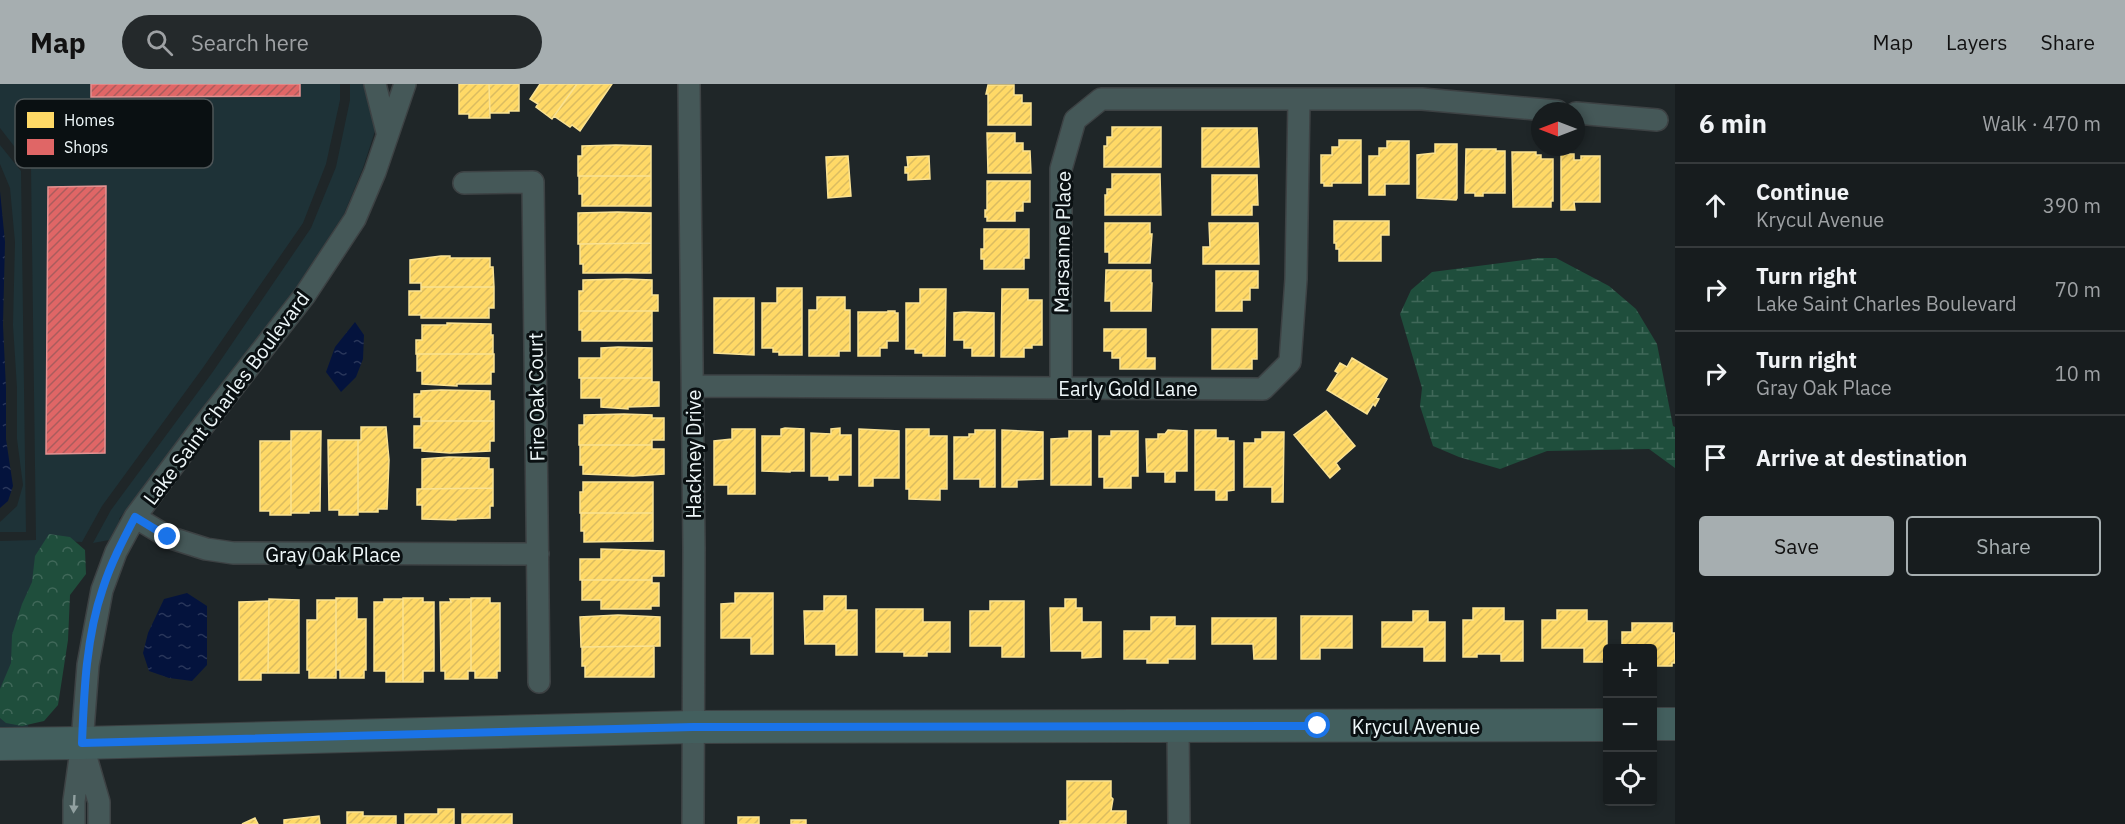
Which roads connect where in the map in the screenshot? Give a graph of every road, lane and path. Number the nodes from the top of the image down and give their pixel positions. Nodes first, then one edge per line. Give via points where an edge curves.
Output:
1 (375, 84) edge
2 (405, 84) edge
3 (689, 84) edge
4 (1299, 99) junction
5 (1531, 109) edge
6 (1585, 114) edge
7 (1657, 120) dead end
8 (387, 132) junction
9 (464, 183) dead end
10 (693, 386) junction
11 (1061, 388) junction
12 (135, 517) junction
13 (538, 554) junction
14 (539, 682) dead end
15 (1657, 724) edge
16 (1675, 724) edge
17 (1603, 725) edge
18 (1178, 726) junction
19 (693, 727) junction
20 (82, 743) junction
21 (0, 744) edge
22 (74, 824) edge
23 (99, 824) edge
24 (693, 824) edge
25 (1179, 824) edge

1 - 8 street
2 - 8 street, Lake Saint Charles Boulevard
3 - 10 street, Hackney Drive
4 - 5 street, Marsanne Place via 1422,99
4 - 11 street, Marsanne Place via 1101,99 1075,120 1061,169
4 - 11 street, Early Gold Lane via 1296,279 1290,362 1263,389
6 - 7 street
8 - 12 street, Lake Saint Charles Boulevard via 355,219 305,295
9 - 13 street, Fire Oak Court via 533,182
10 - 11 street, Early Gold Lane
10 - 19 street, Hackney Drive
12 - 13 street, Gray Oak Place via 168,537 233,553
12 - 20 street, Lake Saint Charles Boulevard via 102,590 88,665
13 - 14 street, Fire Oak Court
15 - 16 street
17 - 18 street, Krycul Avenue
18 - 19 street, Krycul Avenue
18 - 25 street
19 - 20 street, Krycul Avenue
19 - 24 street, Hackney Drive
20 - 21 street, Krycul Avenue
20 -> 22 street, Lake Saint Charles Boulevard
20 - 23 street, Lake Saint Charles Boulevard via 99,802

